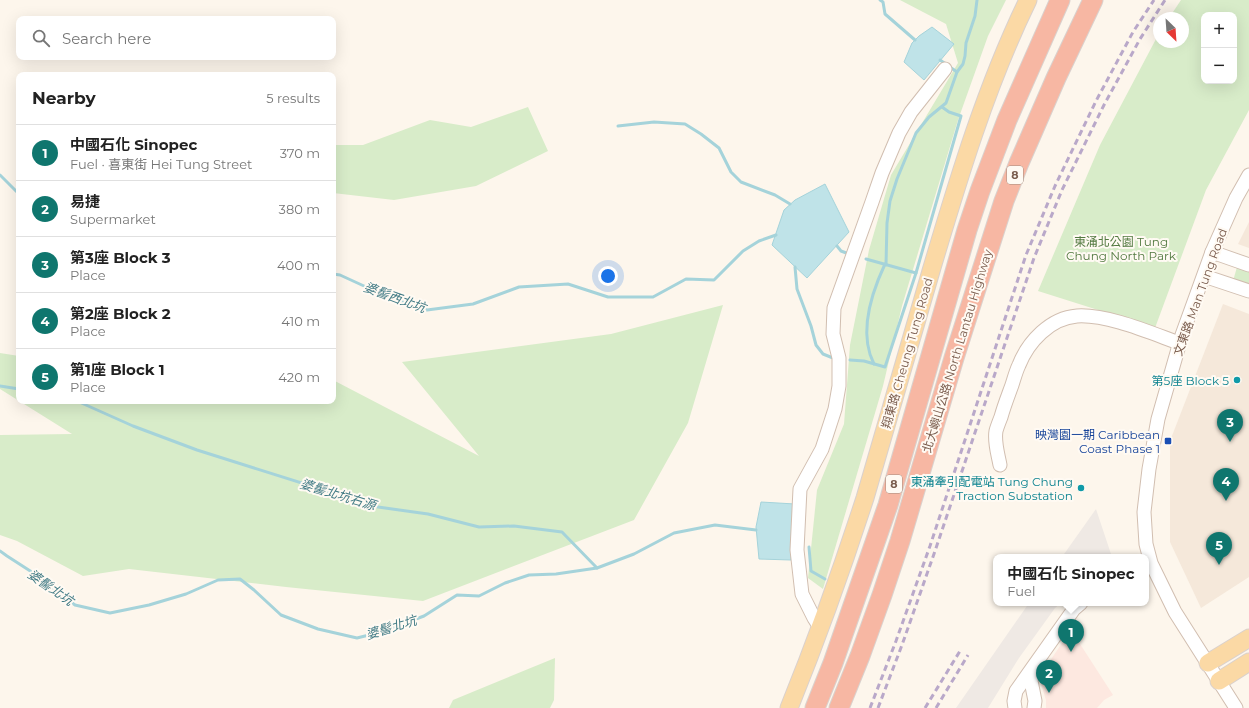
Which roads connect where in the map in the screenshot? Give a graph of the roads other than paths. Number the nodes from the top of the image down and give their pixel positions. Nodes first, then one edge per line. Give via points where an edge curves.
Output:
1 (1028, 0) edge
2 (1060, 0) edge
3 (1092, 0) edge
4 (1097, 0) edge
5 (1084, 18) junction
6 (945, 69) dead end
7 (1249, 175) edge
8 (1212, 252) junction
9 (1249, 265) edge
10 (1204, 276) junction
11 (1249, 291) edge
12 (1180, 343) junction
13 (1000, 465) dead end
14 (1147, 554) edge
15 (1149, 566) edge
16 (1078, 606) edge
17 (821, 629) junction
18 (1249, 638) edge
19 (1249, 662) edge
20 (1208, 664) junction
21 (1032, 670) junction
22 (1219, 681) junction
23 (789, 708) edge
24 (815, 708) edge
25 (839, 708) edge
26 (1015, 708) edge
27 (1034, 708) edge
28 (1236, 708) edge

1 - 17 main road, 翔東路 Cheung Tung Road via 988,95 956,190 865,498
2 - 24 highway, 北大嶼山公路 North Lantau Highway / 8 via 1007,120 980,191 888,505
3 - 5 highway, 北大嶼山公路 North Lantau Highway / 8
4 - 5 highway
5 - 25 highway, 北大嶼山公路 North Lantau Highway / 8 via 1004,201 898,548
6 - 17 street via 911,112 899,133 882,173 834,308 833,334 838,358 839,386 835,409 822,449 800,489 797,550 802,594
7 - 8 street, 文東路 Man Tung Road
8 - 9 street
8 - 10 street, 文東路 Man Tung Road
10 - 11 street
10 - 12 street, 文東路 Man Tung Road
12 - 13 street via 1092,316 1075,316 1047,327 1026,351 1001,417 996,432
12 - 14 street, 文東路 Man Tung Road via 1158,419 1149,469 1144,512
15 - 20 street, 文東路 Man Tung Road
16 - 21 street
17 - 23 main road, 翔東路 Cheung Tung Road
18 - 20 main road
19 - 22 main road
20 - 22 street, 文東路 Man Tung Road
21 - 26 street via 1016,691
21 - 27 street
22 - 28 street, 文東路 Man Tung Road

